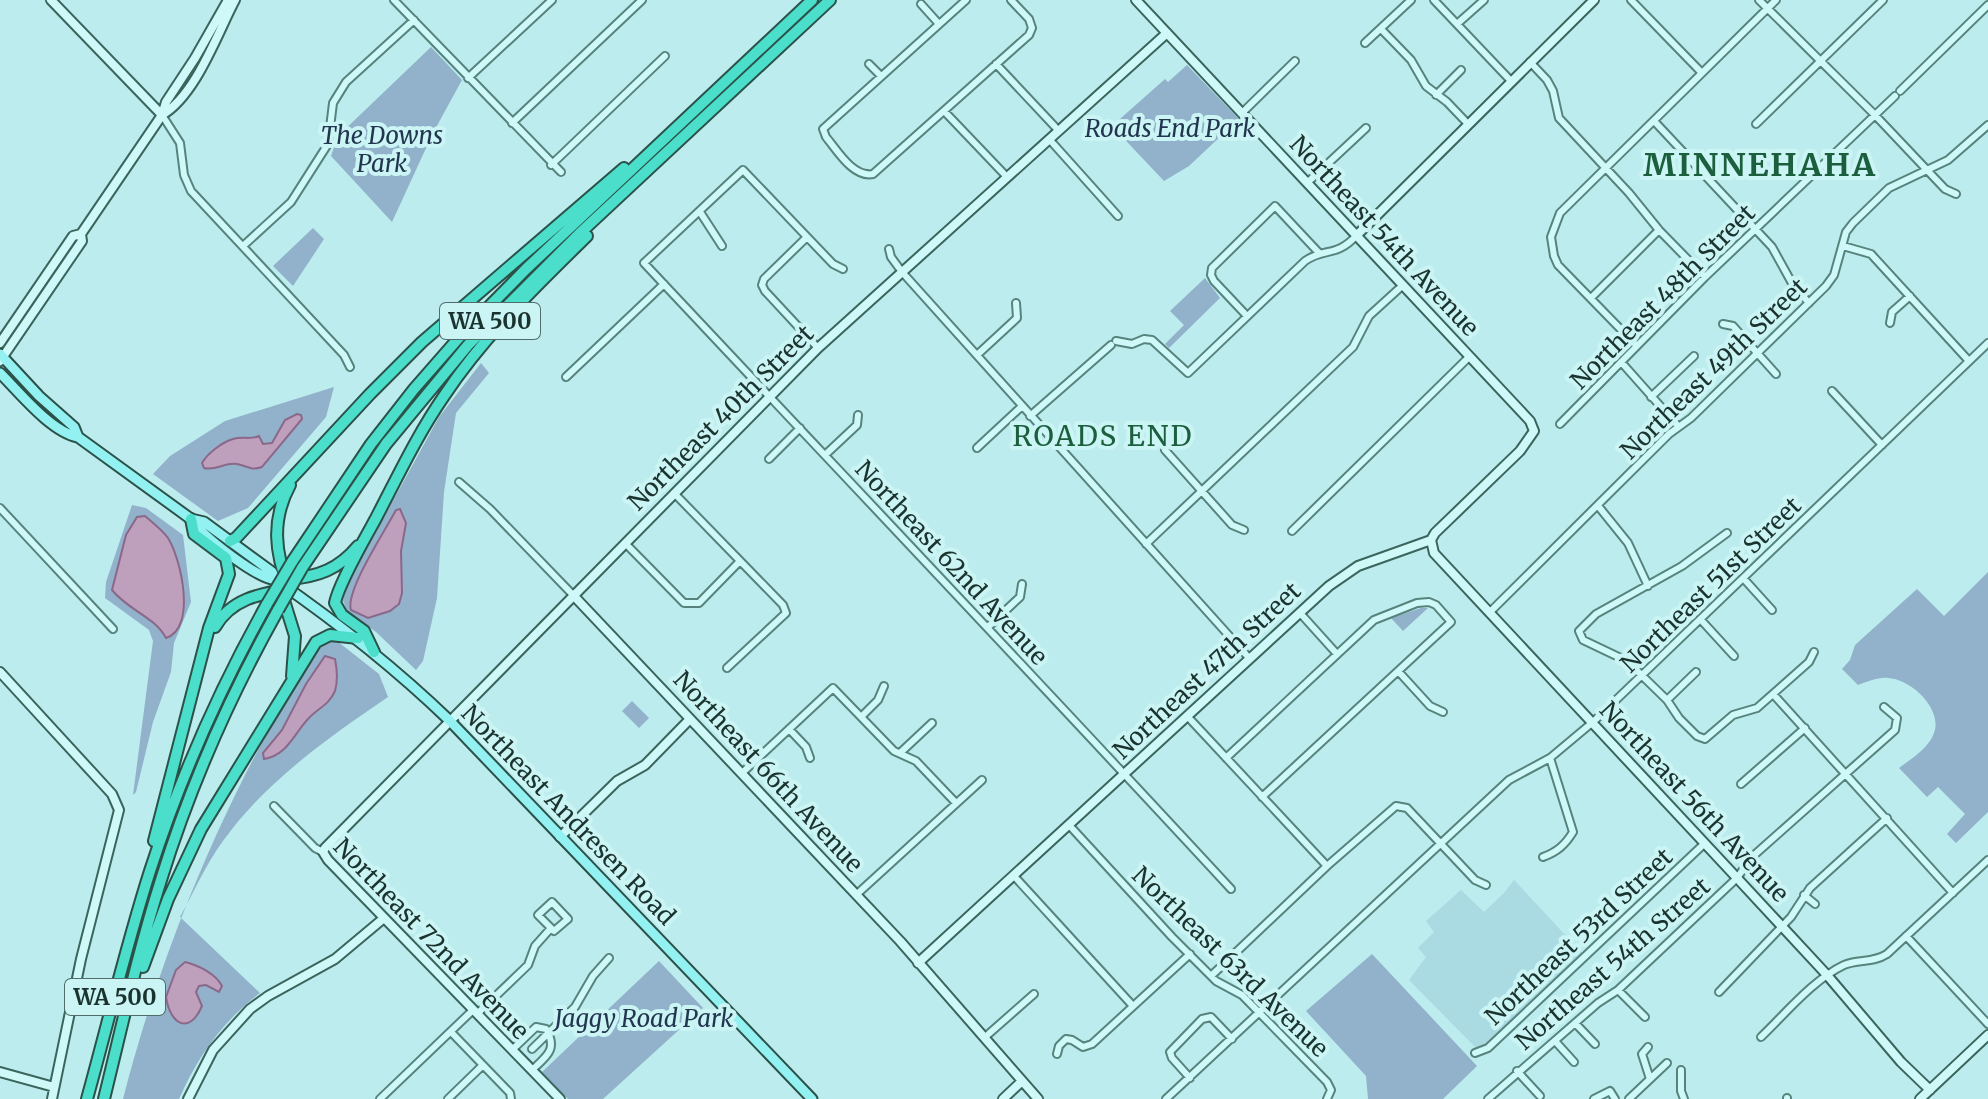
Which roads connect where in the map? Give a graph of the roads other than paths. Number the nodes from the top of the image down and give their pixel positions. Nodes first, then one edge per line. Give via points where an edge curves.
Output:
1 (51, 0) edge
2 (228, 0) edge
3 (235, 0) edge
4 (394, 0) edge
5 (552, 0) edge
6 (642, 0) edge
7 (812, 0) edge
8 (830, 0) edge
9 (966, 0) edge
10 (1011, 0) edge
11 (1136, 0) edge
12 (1411, 0) edge
13 (1434, 0) edge
14 (1484, 0) edge
15 (1594, 0) edge
16 (1631, 0) edge
17 (1759, 0) edge
18 (1776, 0) edge
19 (1883, 0) edge
20 (921, 4) dead end
21 (1988, 5) edge
22 (1768, 8) junction
23 (414, 20) junction
24 (939, 24) junction
25 (1457, 24) junction
26 (1381, 29) junction
27 (1167, 33) junction
28 (1365, 43) dead end
29 (665, 56) dead end
30 (1295, 61) dead end
31 (1530, 62) junction
32 (1820, 63) junction
33 (869, 64) dead end
34 (996, 64) junction
35 (1461, 70) dead end
36 (1701, 72) junction
37 (881, 76) junction
38 (468, 78) junction
39 (1511, 81) junction
40 (1436, 95) junction
41 (716, 107) junction
42 (944, 111) junction
43 (1242, 113) junction
44 (1874, 114) junction
45 (162, 115) junction
46 (688, 117) junction
47 (1655, 122) junction
48 (512, 123) junction
49 (1468, 124) junction
50 (1756, 124) dead end
51 (1988, 125) edge
52 (1366, 128) dead end
53 (1058, 130) junction
54 (1049, 139) junction
55 (551, 165) junction
56 (1606, 168) junction
57 (1926, 170) junction
58 (561, 172) dead end
59 (1007, 177) junction
60 (1307, 183) junction
61 (1956, 194) dead end
62 (700, 212) junction
63 (1118, 216) dead end
64 (1756, 228) junction
65 (1659, 230) junction
66 (81, 234) junction
67 (1357, 235) junction
68 (807, 237) junction
69 (243, 246) junction
70 (722, 246) dead end
71 (1843, 246) junction
72 (889, 249) dead end
73 (1320, 254) junction
74 (843, 269) dead end
75 (902, 272) junction
76 (1705, 277) junction
77 (664, 284) junction
78 (1403, 285) junction
79 (1910, 296) junction
80 (1591, 298) junction
81 (1016, 303) dead end
82 (1809, 303) junction
83 (1247, 316) junction
84 (1890, 323) dead end
85 (1723, 324) dead end
86 (0, 343) edge
87 (1988, 343) edge
88 (1636, 345) junction
89 (818, 348) junction
90 (1758, 352) junction
91 (977, 355) junction
92 (1694, 356) dead end
93 (1469, 357) junction
94 (1, 358) edge
95 (1969, 361) junction
96 (1622, 363) junction
97 (350, 367) dead end
98 (0, 373) edge
99 (1776, 374) dead end
100 (566, 377) dead end
101 (1832, 391) dead end
102 (770, 395) junction
103 (1651, 397) junction
104 (1022, 406) junction
105 (858, 415) dead end
106 (1030, 416) junction
107 (1560, 424) dead end
108 (1678, 426) junction
109 (800, 428) junction
110 (1534, 431) joint
111 (78, 437) junction
112 (1882, 445) junction
113 (977, 448) dead end
114 (1165, 450) dead end
115 (825, 455) junction
116 (769, 459) dead end
117 (299, 471) junction
118 (459, 482) dead end
119 (674, 493) junction
120 (1203, 493) junction
121 (1599, 507) junction
122 (0, 508) edge
123 (191, 519) junction
124 (1244, 530) dead end
125 (1292, 531) dead end
126 (1727, 533) dead end
127 (364, 539) junction
128 (1431, 540) junction
129 (230, 541) junction
130 (625, 543) junction
131 (1146, 544) junction
132 (740, 561) junction
133 (297, 565) junction
134 (1744, 579) junction
135 (1022, 584) dead end
136 (283, 585) junction
137 (1648, 586) junction
138 (573, 595) junction
139 (272, 607) junction
140 (1772, 610) dead end
141 (1490, 612) junction
142 (1300, 613) junction
143 (1702, 621) junction
144 (988, 627) junction
145 (113, 629) dead end
146 (358, 638) junction
147 (204, 651) junction
148 (374, 652) junction
149 (1814, 652) dead end
150 (1337, 654) junction
151 (1734, 656) dead end
152 (1250, 659) junction
153 (727, 668) dead end
154 (1398, 671) junction
155 (0, 672) edge
156 (1696, 672) dead end
157 (1642, 676) junction
158 (289, 686) junction
159 (884, 686) dead end
160 (1773, 694) junction
161 (1667, 700) junction
162 (1884, 707) dead end
163 (1443, 712) dead end
164 (861, 717) junction
165 (1188, 717) junction
166 (690, 719) junction
167 (449, 720) junction
168 (1593, 722) junction
169 (932, 723) dead end
170 (1805, 728) junction
171 (789, 729) junction
172 (900, 753) junction
173 (810, 758) dead end
174 (1226, 758) junction
175 (1550, 758) junction
176 (742, 773) junction
177 (1124, 774) junction
178 (1847, 774) junction
179 (982, 780) dead end
180 (1741, 784) dead end
181 (1262, 797) junction
182 (956, 803) junction
183 (274, 806) dead end
184 (1887, 818) junction
185 (1069, 825) junction
186 (560, 837) junction
187 (1705, 843) junction
188 (1441, 844) junction
189 (323, 852) junction
190 (1543, 857) dead end
191 (1988, 860) edge
192 (1327, 866) junction
193 (1014, 876) junction
194 (1737, 878) junction
195 (1486, 885) dead end
196 (1231, 889) dead end
197 (1953, 893) junction
198 (143, 894) junction
199 (856, 895) junction
200 (1804, 895) junction
201 (1815, 904) dead end
202 (384, 918) junction
203 (1782, 926) junction
204 (551, 928) junction
205 (1906, 936) junction
206 (1190, 954) junction
207 (609, 958) dead end
208 (918, 963) junction
209 (1827, 975) junction
210 (1211, 976) junction
211 (1618, 990) junction
212 (1719, 992) dead end
213 (1034, 994) dead end
214 (1133, 1006) junction
215 (475, 1012) junction
216 (1260, 1013) junction
217 (1645, 1017) dead end
218 (124, 1019) junction
219 (1575, 1023) junction
220 (1988, 1024) edge
221 (451, 1032) junction
222 (549, 1033) junction
223 (1988, 1035) edge
224 (1761, 1037) dead end
225 (984, 1038) junction
226 (1232, 1039) junction
227 (1555, 1041) junction
228 (1595, 1044) dead end
229 (1648, 1047) dead end
230 (532, 1049) dead end
231 (512, 1050) junction
232 (1475, 1053) dead end
233 (1057, 1054) dead end
234 (1574, 1062) dead end
235 (1667, 1063) dead end
236 (483, 1065) junction
237 (532, 1070) junction
238 (1681, 1070) dead end
239 (1517, 1071) junction
240 (0, 1072) edge
241 (1190, 1078) junction
242 (1650, 1079) junction
243 (1022, 1081) junction
244 (54, 1087) junction
245 (1930, 1090) junction
246 (1540, 1096) dead end
247 (52, 1099) edge
248 (87, 1099) edge
249 (104, 1099) edge
250 (188, 1099) edge
251 (380, 1099) edge
252 (448, 1099) edge
253 (512, 1099) edge
254 (560, 1099) edge
255 (812, 1099) edge
256 (1003, 1099) edge
257 (1038, 1099) edge
258 (1166, 1099) edge
259 (1327, 1099) edge
260 (1488, 1099) edge
261 (1594, 1099) edge
262 (1615, 1099) edge
263 (1629, 1099) edge
264 (1684, 1099) edge
265 (1920, 1099) edge

1 - 45 street
2 - 45 street
3 - 45 street via 197,74
4 - 23 street
5 - 38 street
6 - 48 street
7 - 46 highway, WA 500
8 - 41 highway, WA 500
9 - 24 street
10 - 34 street via 1032,28
11 - 27 street, Northeast 54th Avenue
12 - 26 street
13 - 25 street
14 - 25 street
15 - 31 street
16 - 36 street
17 - 22 street
18 - 22 street
19 - 32 street
20 - 24 street
21 - 44 street, Northeast 48th Street
22 - 32 street
22 - 36 street
23 - 38 street
23 - 69 street via 346,82 333,103 328,144 291,202
24 - 37 street
25 - 39 street
26 - 28 street
26 - 40 street
27 - 43 street, Northeast 54th Avenue
27 - 53 street, Northeast 40th Street
29 - 55 street
30 - 43 street
31 - 39 street
31 - 56 street via 1553,91 1559,118
32 - 44 street
32 - 50 street
33 - 37 street
34 - 42 street
34 - 53 street
35 - 40 street
36 - 47 street
37 - 42 street via 823,129 858,172 873,174
38 - 48 street
39 - 49 street
40 - 49 street
41 - 127 highway via 484,343 437,407
41 - 133 highway, WA 500 via 459,355
42 - 59 street
43 - 60 street, Northeast 54th Avenue
44 - 57 street
44 - 64 street, Northeast 48th Street
45 - 66 street
45 - 69 street via 180,143 191,191
46 - 117 highway via 439,326
46 - 133 highway, WA 500 via 526,269 438,361 355,466
47 - 56 street
47 - 64 street
48 - 55 street
49 - 67 street
51 - 57 street, Northeast 49th Street via 1957,155
52 - 60 street
53 - 54 street, Northeast 40th Street
54 - 59 street, Northeast 40th Street
54 - 63 street
55 - 58 street
56 - 65 street
56 - 80 street via 1560,213 1551,237 1554,256 1565,273
57 - 61 street
57 - 71 street, Northeast 49th Street via 1889,188 1853,223
59 - 75 street, Northeast 40th Street
60 - 67 street, Northeast 54th Avenue
62 - 68 street via 743,170
62 - 70 street
62 - 77 street, Northeast 62nd Avenue via 644,263
64 - 76 street, Northeast 48th Street
64 - 82 street
65 - 76 street
65 - 80 street
66 - 86 street via 73,236
66 - 94 street via 82,241
67 - 73 street via 1342,249
67 - 78 street, Northeast 54th Avenue
68 - 74 street
68 - 89 street via 762,285
69 - 97 street
71 - 79 street via 1871,254
71 - 82 street, Northeast 49th Street via 1834,275
72 - 75 street
73 - 83 street via 1305,261
73 - 83 street via 1275,206 1212,268 1211,275
75 - 89 street, Northeast 40th Street
75 - 91 street
76 - 88 street, Northeast 48th Street
77 - 100 street
77 - 102 street, Northeast 62nd Avenue
78 - 93 street, Northeast 54th Avenue
78 - 120 street via 1369,316 1353,347
79 - 84 street via 1892,312
79 - 95 street
80 - 88 street
81 - 91 street via 1017,318
82 - 90 street, Northeast 49th Street
83 - 106 street via 1188,373 1152,340 1113,343
85 - 90 street via 1733,326
87 - 95 street, Northeast 51st Street
88 - 96 street, Northeast 48th Street
89 - 102 street, Northeast 40th Street
90 - 99 street
90 - 108 street, Northeast 49th Street
91 - 104 street
92 - 103 street
93 - 110 street, Northeast 54th Avenue
93 - 125 street
94 - 111 main road, Northeast Andresen Road via 74,427
95 - 112 street, Northeast 51st Street
96 - 103 street
96 - 107 street, Northeast 48th Street
98 - 111 main road, Northeast Andresen Road via 61,430
101 - 112 street
102 - 109 street, Northeast 62nd Avenue
102 - 119 street, Northeast 40th Street
103 - 108 street
104 - 106 street
104 - 113 street
105 - 115 street via 857,425
106 - 131 street
108 - 121 street, Northeast 49th Street
109 - 115 street, Northeast 62nd Avenue
109 - 116 street
110 - 128 street, Northeast 47th Street
111 - 123 main road, Northeast Andresen Road
112 - 134 street, Northeast 51st Street
114 - 120 street
115 - 144 street, Northeast 62nd Avenue
117 - 129 highway
117 - 136 highway via 277,518
118 - 138 street, Northeast 66th Avenue
119 - 130 street, Northeast 40th Street
119 - 132 street
120 - 124 street via 1232,525
120 - 131 street
121 - 137 street via 1628,543
121 - 141 street, Northeast 49th Street
122 - 145 street
123 - 129 main road, Northeast Andresen Road
123 - 136 main road, Northeast Andresen Road via 198,530 267,580
123 - 147 highway via 194,534 226,558 230,568
126 - 137 street
127 - 136 highway via 327,572
127 - 148 highway via 335,603 364,631
128 - 141 street, Northeast 56th Avenue via 1434,553
128 - 142 street, Northeast 47th Street via 1354,568
129 - 136 main road, Northeast Andresen Road
130 - 132 street via 691,605
130 - 138 street, Northeast 40th Street
131 - 152 street
132 - 153 street via 786,613
133 - 139 highway, WA 500, bridge
134 - 140 street
134 - 143 street, Northeast 51st Street
135 - 144 street via 1020,597
136 - 146 main road, Northeast Andresen Road
136 - 147 highway via 231,607
136 - 158 highway via 295,636
137 - 157 street via 1596,614 1579,631 1583,640 1627,661
138 - 166 street, Northeast 66th Avenue
138 - 167 street, Northeast 40th Street
139 - 198 highway, WA 500 via 236,662 196,748
139 - 218 highway, WA 500 via 177,831
141 - 168 street, Northeast 56th Avenue
142 - 150 street
142 - 152 street, Northeast 47th Street
143 - 151 street
143 - 157 street, Northeast 51st Street
144 - 177 street, Northeast 62nd Avenue
146 - 148 main road, Northeast Andresen Road
146 - 158 highway via 319,639
147 - 198 highway
148 - 167 main road, Northeast Andresen Road
149 - 160 street
150 - 154 street via 1374,620 1417,603 1436,605 1451,622
150 - 174 street
152 - 165 street, Northeast 47th Street
154 - 163 street via 1430,706
154 - 181 street
155 - 244 street via 112,794 119,810
156 - 161 street
157 - 161 street
157 - 168 street, Northeast 51st Street
158 - 218 highway via 190,850
159 - 164 street
160 - 161 street via 1702,739
160 - 170 street
162 - 178 street, Northeast 54th Street via 1898,722 1895,730
164 - 171 street via 833,688
164 - 172 street
165 - 174 street
165 - 177 street, Northeast 47th Street
166 - 176 street, Northeast 66th Avenue
166 - 186 street
167 - 186 main road, Northeast Andresen Road
167 - 189 street, Northeast 40th Street
168 - 175 street, Northeast 51st Street
168 - 187 street, Northeast 56th Avenue
169 - 172 street
170 - 178 street
170 - 180 street
171 - 173 street
171 - 176 street
172 - 182 street via 916,761
174 - 181 street
175 - 188 street, Northeast 51st Street via 1509,780
175 - 190 street via 1573,832
176 - 199 street, Northeast 66th Avenue
177 - 185 street, Northeast 47th Street
177 - 196 street, Northeast 62nd Avenue
178 - 184 street
178 - 194 street, Northeast 54th Street via 1752,857
179 - 182 street
181 - 192 street
182 - 199 street
183 - 189 street, Northeast 72nd Avenue
184 - 197 street
184 - 200 street
185 - 193 street, Northeast 47th Street
185 - 206 street, Northeast 63rd Avenue
186 - 255 main road, Northeast Andresen Road
187 - 194 street, Northeast 56th Avenue
187 - 232 street, Northeast 53rd Street via 1488,1048
188 - 192 street via 1400,805
188 - 195 street
188 - 216 street, Northeast 51st Street
189 - 202 street, Northeast 72nd Avenue
191 - 197 street
192 - 210 street
193 - 208 street, Northeast 47th Street
193 - 214 street
194 - 203 street, Northeast 56th Avenue
194 - 211 street, Northeast 54th Street
197 - 205 street
198 - 248 highway, WA 500
199 - 208 street, Northeast 66th Avenue
200 - 201 street
200 - 203 street
202 - 215 street, Northeast 72nd Avenue
202 - 250 street via 335,959 250,1009 213,1050
203 - 209 street, Northeast 56th Avenue
203 - 212 street
204 - 204 street via 538,915 552,902 568,919 554,931
204 - 215 street via 535,946 528,965
205 - 209 street via 1880,958 1848,964
205 - 220 street
206 - 210 street, Northeast 63rd Avenue
206 - 214 street
207 - 222 street via 575,1007
208 - 225 street, Northeast 66th Avenue
209 - 224 street
209 - 245 street, Northeast 56th Avenue
210 - 216 street, Northeast 63rd Avenue via 1239,991
211 - 217 street
211 - 219 street, Northeast 54th Street
213 - 225 street
214 - 233 street via 1089,1046 1066,1039
215 - 221 street
215 - 231 street, Northeast 72nd Avenue
216 - 226 street, Northeast 51st Street
216 - 259 street, Northeast 63rd Avenue via 1327,1082
218 - 249 highway, WA 500
219 - 227 street, Northeast 54th Street
219 - 228 street
221 - 236 street
221 - 251 street
222 - 230 street
222 - 231 street via 536,1027
222 - 237 street via 552,1051
223 - 245 street
225 - 243 street, Northeast 66th Avenue
226 - 241 street, Northeast 51st Street
226 - 241 street via 1211,1017 1202,1019 1170,1052
227 - 234 street
227 - 239 street, Northeast 54th Street
229 - 242 street via 1642,1054
231 - 237 street, Northeast 72nd Avenue
235 - 242 street
236 - 252 street
236 - 253 street
237 - 254 street, Northeast 72nd Avenue
238 - 264 street
239 - 246 street
239 - 260 street, Northeast 54th Street
240 - 244 street
241 - 258 street, Northeast 51st Street
242 - 263 street
243 - 256 street
243 - 257 street, Northeast 66th Avenue
244 - 247 street
245 - 265 street
261 - 262 street via 1610,1091

